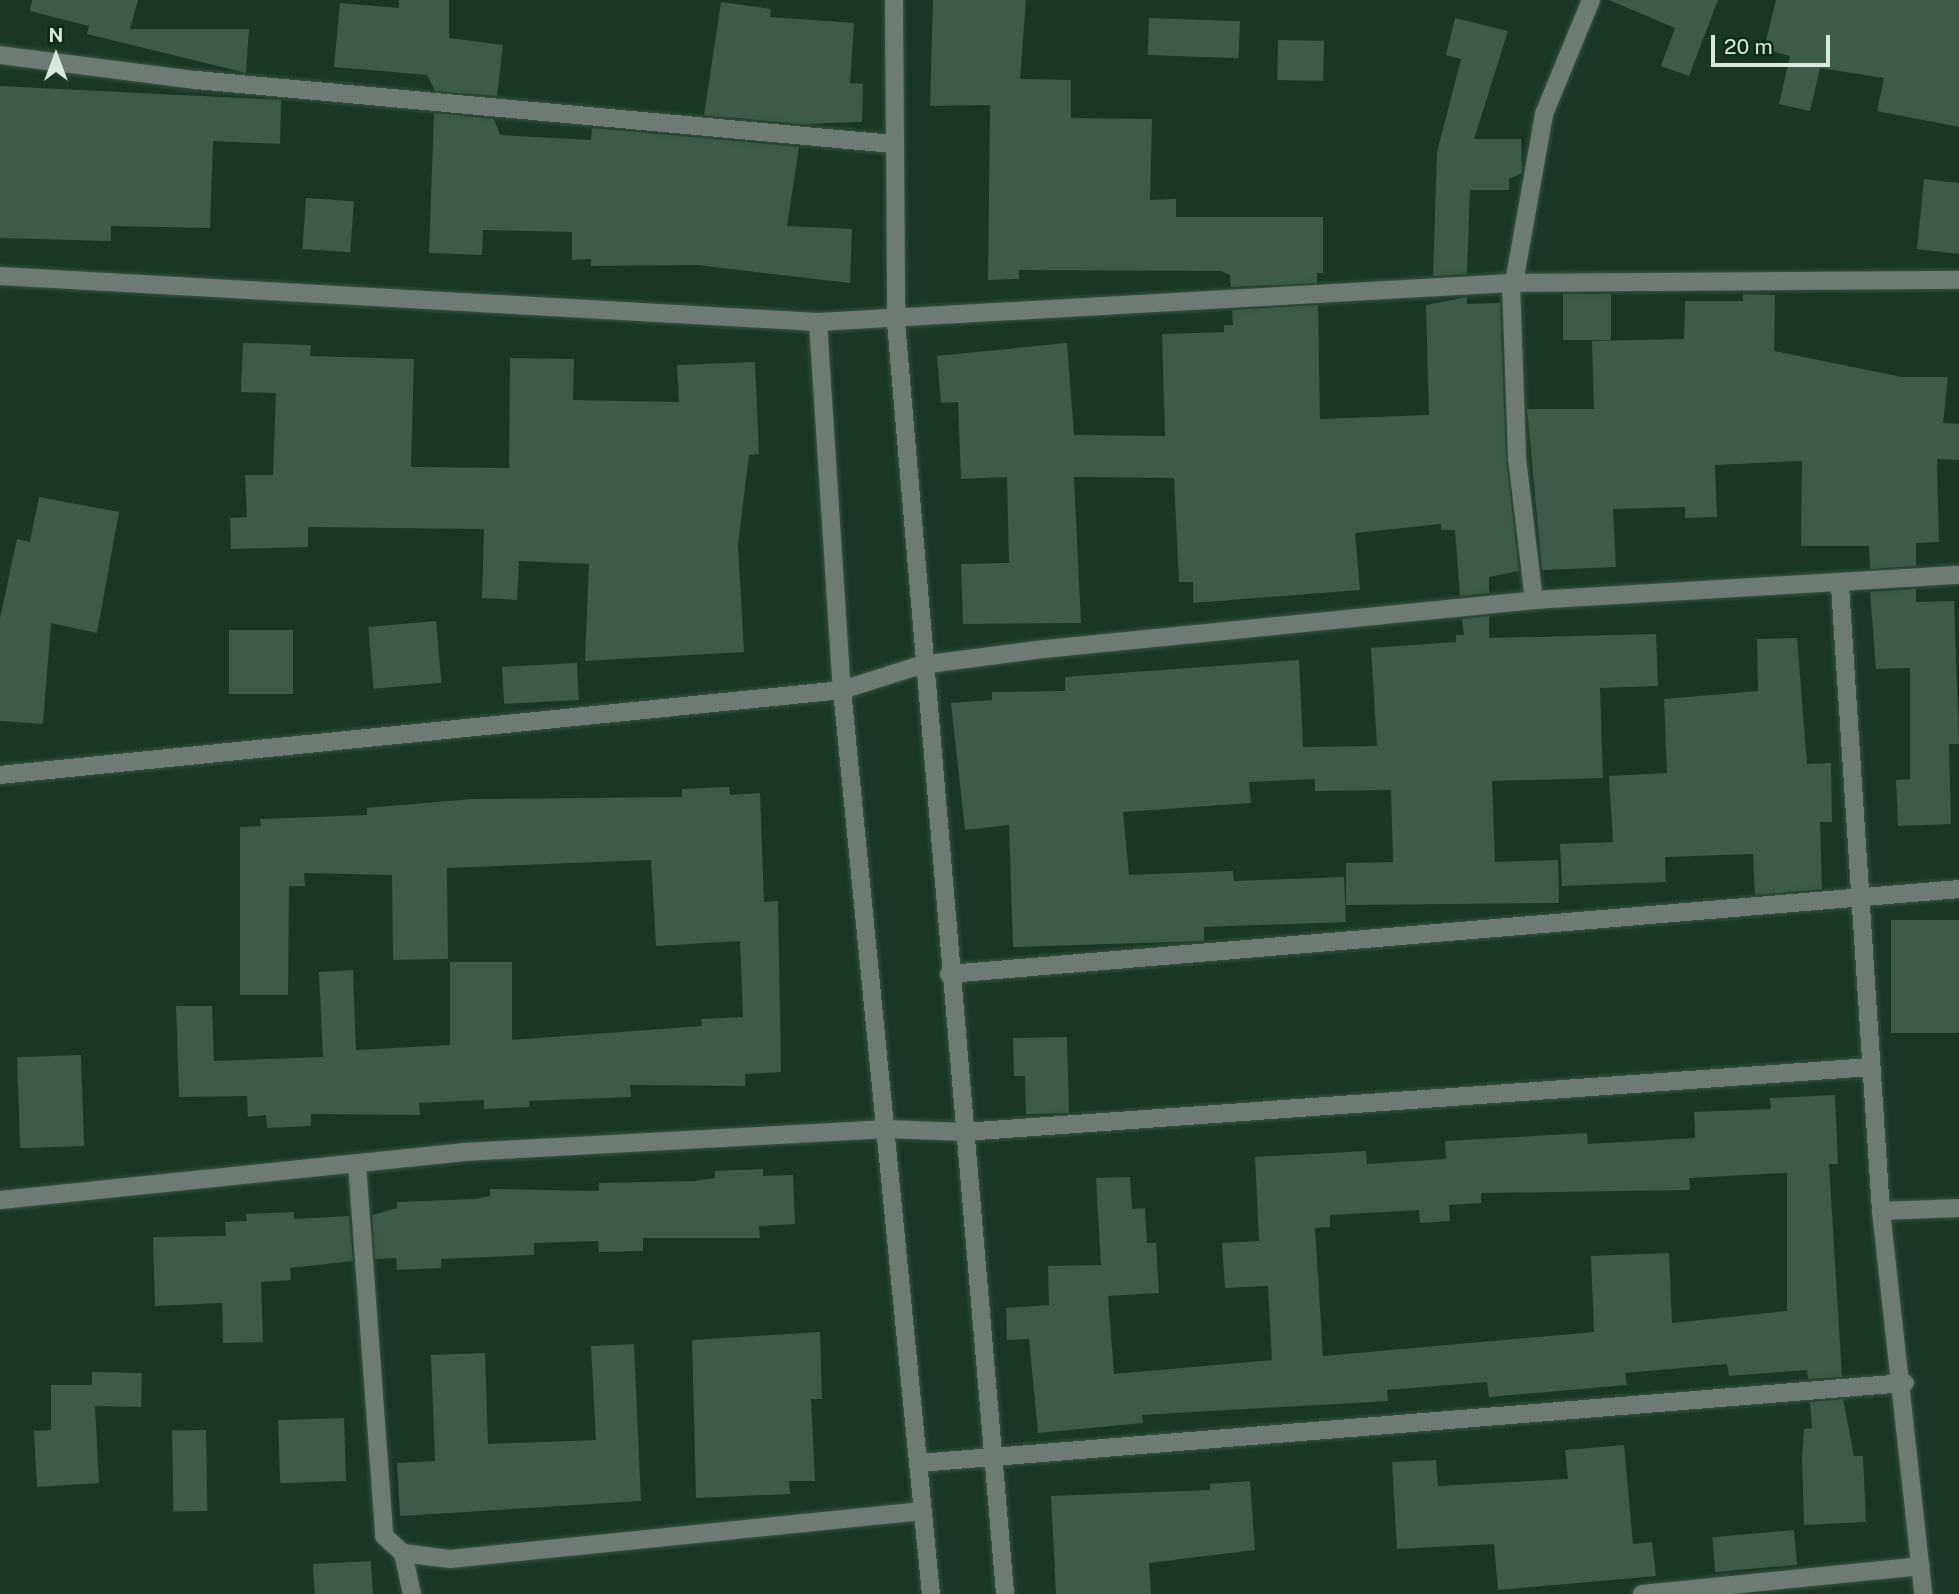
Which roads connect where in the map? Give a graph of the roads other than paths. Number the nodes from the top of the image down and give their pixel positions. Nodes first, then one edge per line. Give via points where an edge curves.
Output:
1 (894, 0) edge
2 (1591, 0) edge
3 (0, 55) edge
4 (893, 144) junction
5 (0, 276) edge
6 (1959, 279) edge
7 (1513, 283) junction
8 (818, 322) junction
9 (896, 322) junction
10 (1959, 575) edge
11 (1840, 586) junction
12 (1534, 600) junction
13 (920, 665) junction
14 (842, 691) junction
15 (0, 775) edge
16 (1959, 889) edge
17 (1864, 901) junction
18 (949, 974) junction
19 (1871, 1067) junction
20 (888, 1129) junction
21 (964, 1132) junction
22 (357, 1164) junction
23 (0, 1200) edge
24 (1959, 1208) edge
25 (1881, 1211) junction
26 (1905, 1383) junction
27 (993, 1460) junction
28 (919, 1463) junction
29 (923, 1511) junction
30 (403, 1553) junction
31 (1921, 1566) junction
32 (412, 1594) edge
33 (931, 1594) edge
34 (1005, 1594) edge
35 (1642, 1594) edge
36 (1923, 1594) edge

1 - 4 street
2 - 7 street via 1544,114
3 - 4 street via 196,80
4 - 9 street
5 - 8 street
6 - 7 street
7 - 9 street
7 - 12 street via 1517,458
8 - 9 street
8 - 14 street
9 - 13 street
10 - 11 street
11 - 12 street
11 - 17 street
12 - 13 street
13 - 14 street
13 - 18 street
14 - 15 street
14 - 20 street
16 - 17 street
17 - 18 street
17 - 19 street
18 - 21 street
19 - 21 street
19 - 25 street
20 - 21 street
20 - 22 street
20 - 28 street
21 - 27 street
22 - 23 street
22 - 30 street via 384,1536
24 - 25 street
25 - 26 street
26 - 27 street
26 - 31 street
27 - 28 street
27 - 34 street
28 - 29 street
29 - 30 street via 450,1559
29 - 33 street
30 - 32 street
31 - 35 street
31 - 36 street

